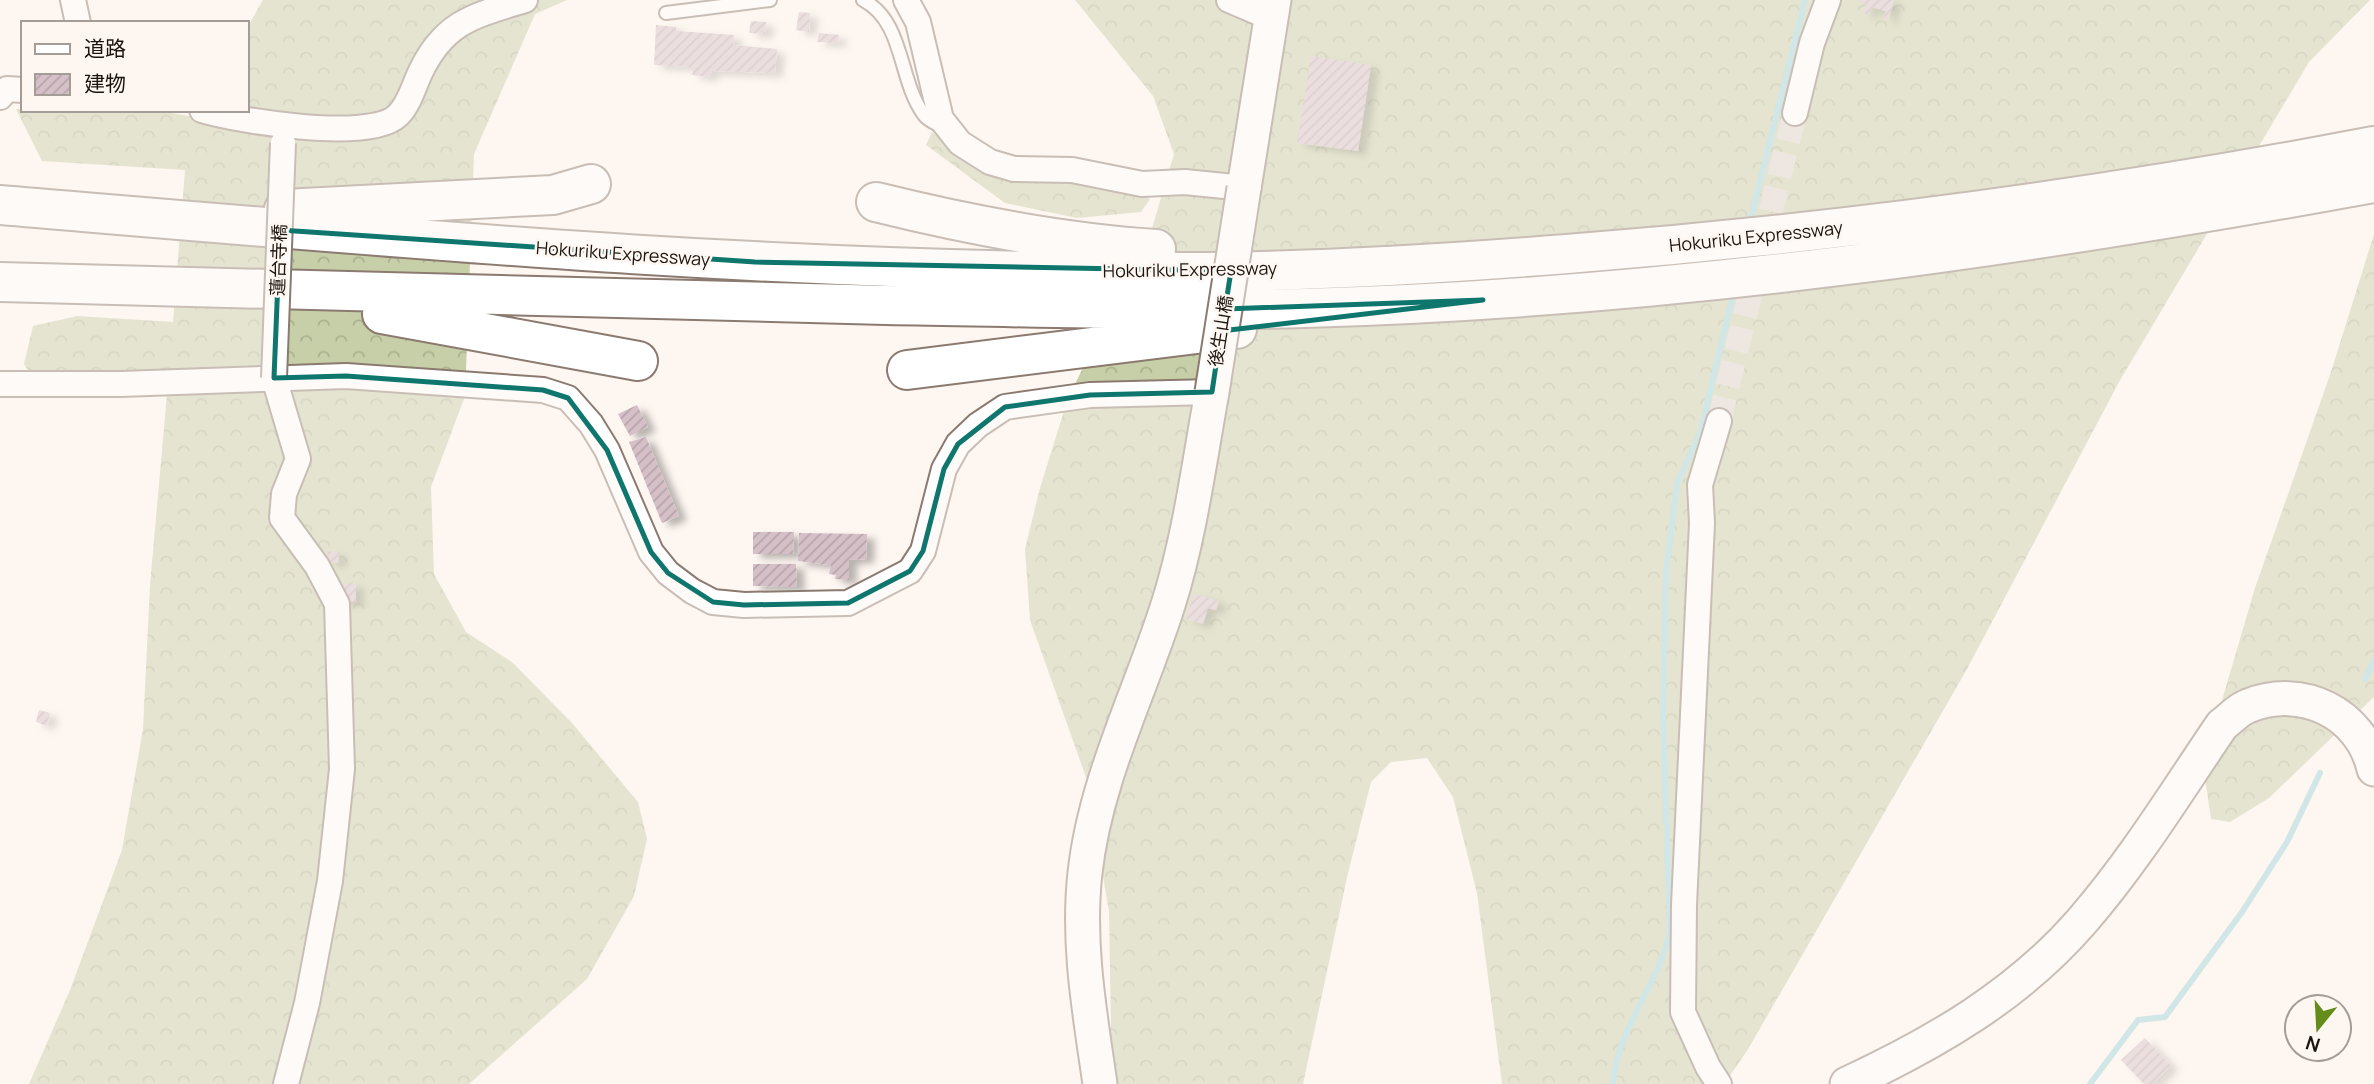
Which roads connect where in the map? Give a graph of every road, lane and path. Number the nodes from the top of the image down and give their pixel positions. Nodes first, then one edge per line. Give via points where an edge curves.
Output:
1 (73, 0) edge
2 (771, 0) edge
3 (863, 0) edge
4 (906, 0) edge
5 (1229, 0) edge
6 (1828, 0) edge
7 (515, 2) edge
8 (1272, 9) edge
9 (666, 13) dead end
10 (78, 21) edge
11 (21, 90) edge
12 (0, 97) edge
13 (209, 112) edge
14 (1795, 113) tunnel mouth
15 (952, 133) junction
16 (285, 135) junction
17 (2374, 146) edge
18 (2374, 183) edge
19 (591, 184) dead end
20 (1244, 188) junction
21 (876, 202) dead end
22 (8, 205) edge
23 (1642, 248) junction
24 (0, 282) edge
25 (0, 290) edge
26 (1483, 300) junction
27 (638, 361) dead end
28 (907, 370) dead end
29 (274, 378) junction
30 (0, 384) edge
31 (1212, 392) junction
32 (1718, 421) tunnel mouth
33 (2368, 733) edge
34 (2374, 769) edge
35 (286, 1084) edge
36 (1100, 1084) edge
37 (1719, 1084) edge
38 (1847, 1084) edge

1 - 10 street
2 - 9 lane
3 - 15 lane via 880,12 892,33 925,117
4 - 15 street via 918,22 941,119
5 - 8 street
6 - 14 street
7 - 16 street via 451,27 431,50 398,116 380,125
8 - 20 street, 後生山橋
11 - 12 street via 8,89
13 - 16 street
15 - 20 street via 990,162 1014,169 1072,170 1142,184 1185,181
16 - 29 street, 蓮台寺橋, bridge
17 - 23 highway, Hokuriku Expressway via 1970,213
18 - 26 highway via 1953,252 1649,287
19 - 22 highway via 552,195 323,208 222,211
20 - 31 street, 後生山橋, bridge
21 - 23 highway via 1030,236 1127,247 1287,254
22 - 23 highway, Hokuriku Expressway via 308,233 909,268 1202,272 1489,260
24 - 26 highway via 686,302 1138,309
25 - 27 highway via 296,304 415,318
26 - 28 highway
29 - 30 street
29 - 31 street via 359,377 543,390 568,398 607,450 651,552 668,573 713,601 744,605 848,603 910,571 923,551 944,469 958,444 1004,407 1090,396
29 - 35 street, 蓮台寺橋 via 298,460 284,494 282,518 317,566 337,604 342,769 330,881
31 - 36 street, 後生山橋 via 1183,551 1103,790 1085,872 1082,953
32 - 37 street via 1700,485 1683,1012
33 - 34 street
33 - 38 street via 2306,699 2275,698 2246,706 2222,725 2118,878 2034,968 1944,1035

